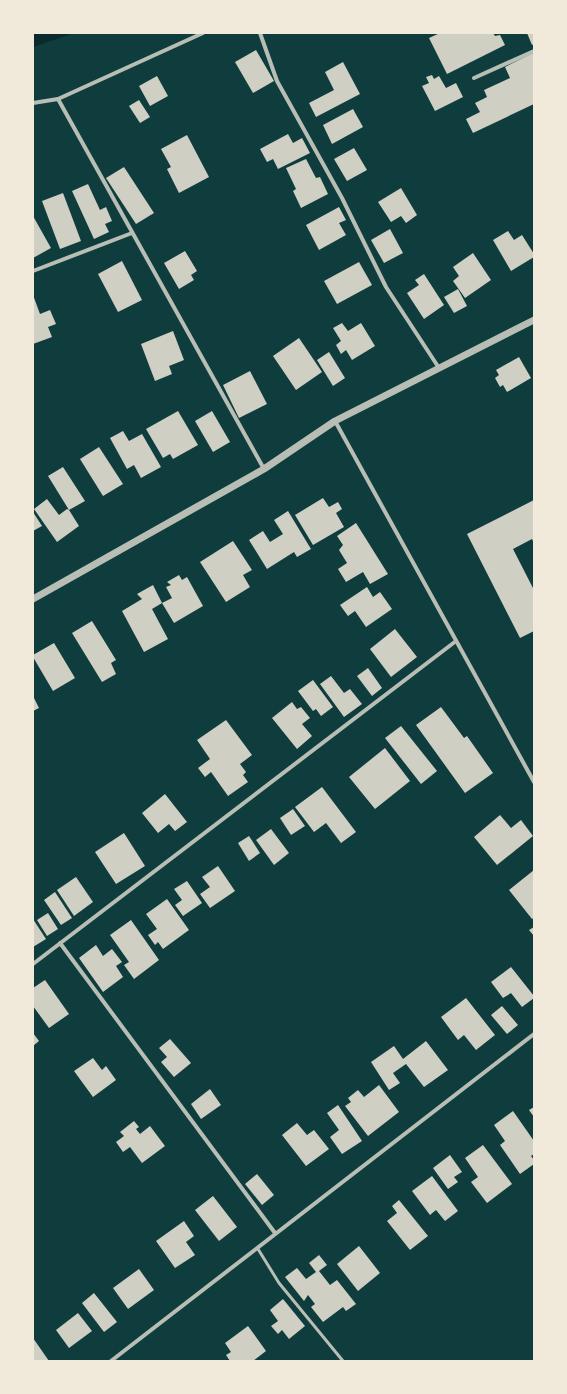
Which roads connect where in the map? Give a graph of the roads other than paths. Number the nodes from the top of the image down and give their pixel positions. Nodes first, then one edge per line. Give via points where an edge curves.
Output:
1 (203, 33) edge
2 (260, 33) edge
3 (534, 51) edge
4 (474, 78) dead end
5 (58, 99) junction
6 (33, 102) edge
7 (132, 232) junction
8 (33, 271) edge
9 (534, 320) edge
10 (439, 368) junction
11 (335, 421) junction
12 (264, 469) junction
13 (33, 599) edge
14 (456, 640) junction
15 (534, 782) edge
16 (60, 943) junction
17 (33, 964) edge
18 (534, 1034) edge
19 (275, 1234) junction
20 (258, 1248) junction
21 (111, 1361) edge
22 (343, 1361) edge

1 - 5 street
2 - 10 street via 277,81 342,198 386,287
3 - 4 street
5 - 6 street
5 - 7 street
7 - 8 street
7 - 12 street
9 - 10 street
10 - 11 street
11 - 12 street
11 - 14 street
12 - 13 street
14 - 15 street
14 - 16 street
16 - 17 street
16 - 19 street
18 - 19 street
19 - 20 street
20 - 21 street
20 - 22 lane via 279,1283

